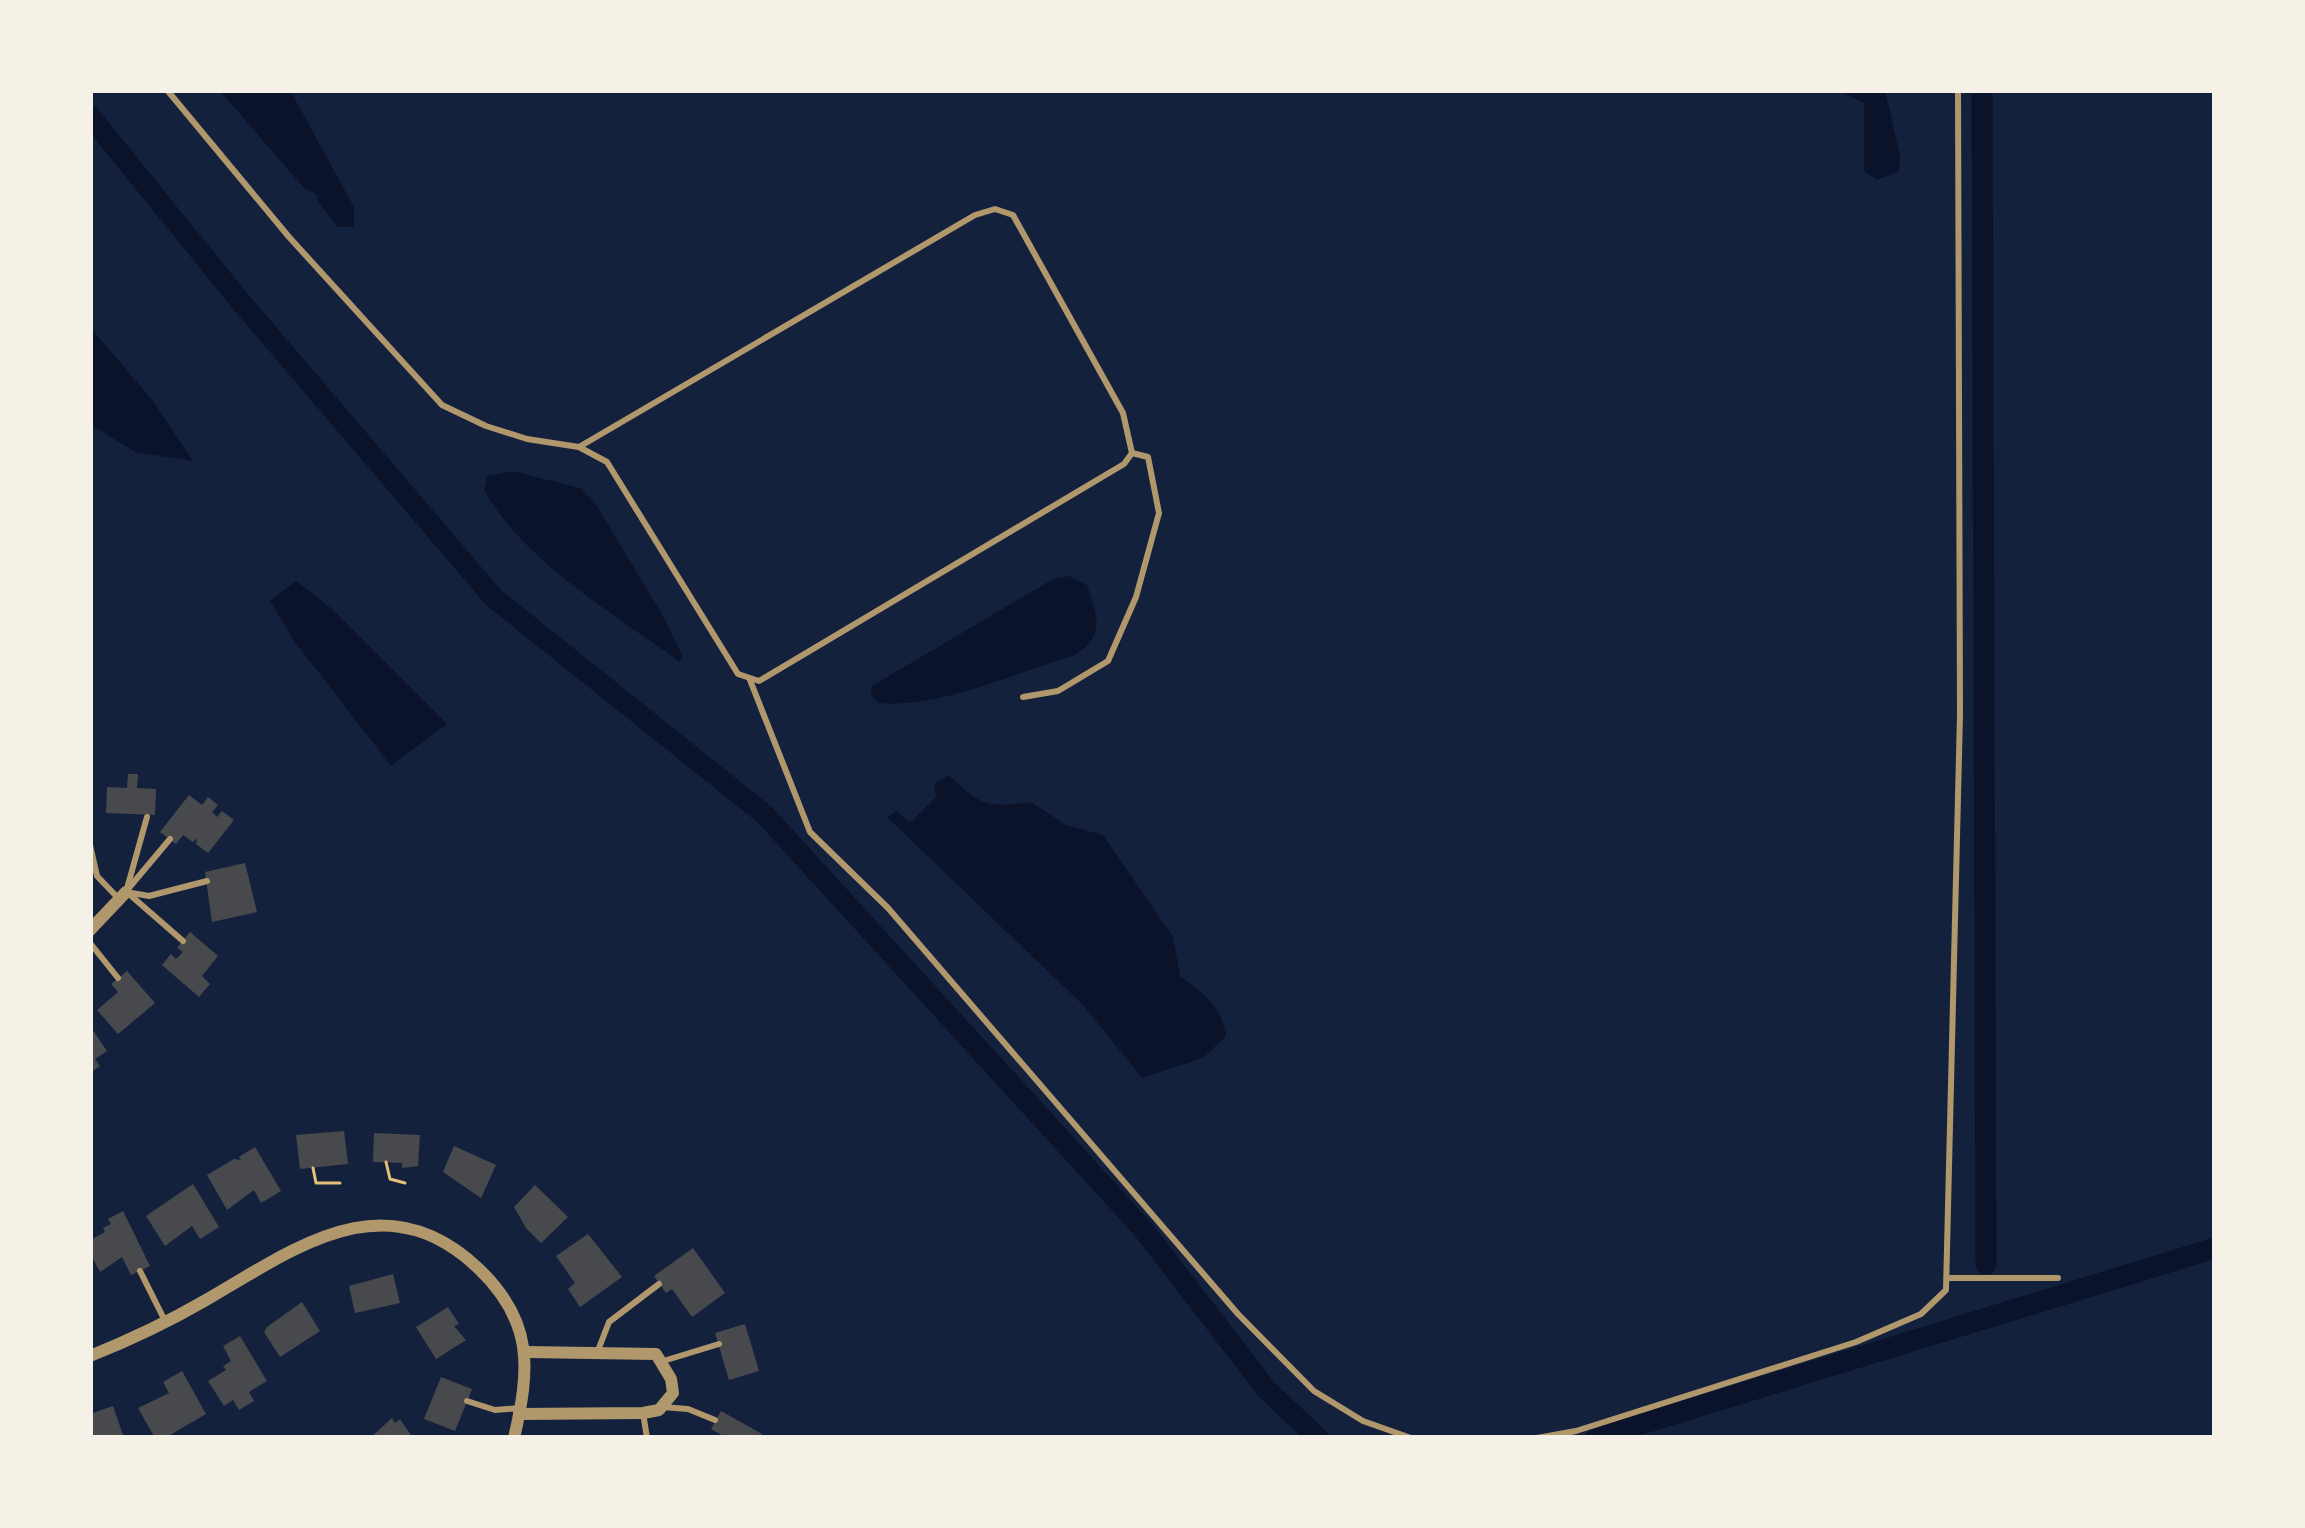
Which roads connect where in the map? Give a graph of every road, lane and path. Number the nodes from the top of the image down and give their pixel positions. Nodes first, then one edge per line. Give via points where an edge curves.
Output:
1 (167, 90) edge
2 (1958, 90) edge
3 (579, 447) junction
4 (1132, 453) junction
5 (750, 680) junction
6 (1023, 697) dead end
7 (147, 817) dead end
8 (170, 839) dead end
9 (90, 844) edge
10 (207, 881) dead end
11 (122, 895) junction
12 (90, 931) edge
13 (183, 941) dead end
14 (90, 943) edge
15 (118, 978) dead end
16 (386, 1162) dead end
17 (313, 1168) dead end
18 (340, 1183) dead end
19 (405, 1184) dead end
20 (140, 1271) dead end
21 (1949, 1278) junction
22 (2059, 1278) dead end
23 (659, 1284) dead end
24 (166, 1322) junction
25 (719, 1344) dead end
26 (526, 1352) junction
27 (597, 1353) junction
28 (90, 1356) edge
29 (661, 1362) junction
30 (467, 1401) dead end
31 (662, 1407) junction
32 (520, 1411) junction
33 (643, 1413) junction
34 (715, 1420) dead end
35 (1397, 1436) edge
36 (514, 1438) edge
37 (647, 1438) edge
38 (1411, 1438) edge
39 (1537, 1438) edge

1 - 3 lane via 442,405 527,439
2 - 21 lane via 1960,713
3 - 4 lane via 995,209 1012,215 1123,413
3 - 5 lane via 607,462 738,674
4 - 5 lane
4 - 6 lane via 1148,457 1159,513 1108,661 1058,691
5 - 35 lane via 810,832 964,992 1238,1314 1313,1391
7 - 11 lane
8 - 11 lane
9 - 11 lane via 97,876
10 - 11 lane
11 - 12 street
11 - 13 lane
14 - 15 lane
16 - 19 path via 390,1179
17 - 18 path via 316,1183
20 - 24 lane
21 - 22 lane
21 - 39 lane via 1921,1314 1856,1342
23 - 27 lane via 609,1322
24 - 26 street via 302,1243 396,1224 464,1254 493,1282
24 - 28 street
25 - 29 lane
26 - 27 street
26 - 32 street
27 - 29 street via 656,1354
29 - 31 street via 673,1394
30 - 32 lane
31 - 33 street
31 - 34 lane
32 - 33 street
32 - 36 street
33 - 37 lane
35 - 38 lane

